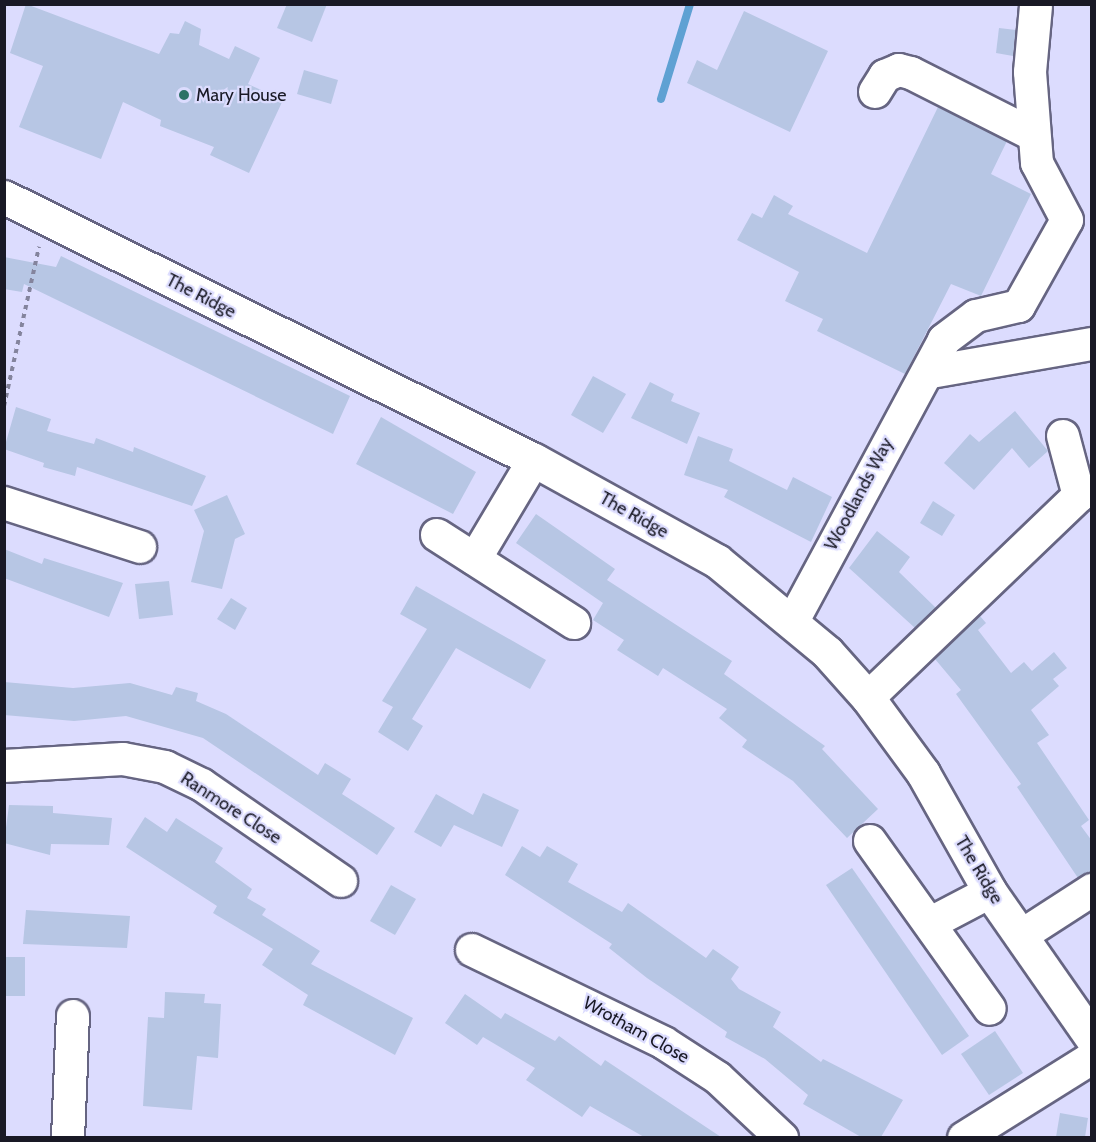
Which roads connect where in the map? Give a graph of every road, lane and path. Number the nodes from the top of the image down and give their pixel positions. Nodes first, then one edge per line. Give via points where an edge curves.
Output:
1 (1036, 6) edge
2 (875, 92) dead end
3 (1034, 135) junction
4 (4, 197) edge
5 (45, 217) junction
6 (1092, 344) edge
7 (931, 372) junction
8 (4, 406) edge
9 (1063, 436) dead end
10 (534, 460) junction
11 (4, 503) edge
12 (437, 535) dead end
13 (140, 547) dead end
14 (475, 559) junction
15 (793, 621) junction
16 (574, 623) dead end
17 (868, 698) junction
18 (4, 766) edge
19 (870, 841) dead end
20 (340, 881) dead end
21 (1092, 890) edge
22 (990, 892) junction
23 (931, 923) junction
24 (1021, 936) junction
25 (472, 950) dead end
26 (990, 1009) dead end
27 (73, 1016) dead end
28 (1092, 1038) edge
29 (1092, 1059) edge
30 (68, 1137) edge
31 (782, 1137) edge
32 (964, 1137) edge

1 - 3 street via 1030,72
2 - 3 street via 885,76 899,70 911,73
3 - 7 street, Woodlands Way via 1037,163 1066,220 1019,306 976,316 944,340
4 - 5 main road, The Ridge
5 - 8 path
5 - 10 main road, The Ridge
6 - 7 street
7 - 15 street, Woodlands Way via 920,378
9 - 17 street via 1079,496
10 - 14 street
10 - 15 main road, The Ridge via 717,561
11 - 13 street
12 - 14 street
14 - 16 street
15 - 17 main road, The Ridge
17 - 22 main road, The Ridge via 922,773
18 - 20 street, Ranmore Close via 123,759 165,767 202,785
19 - 23 street
21 - 24 street
22 - 23 street
22 - 24 main road, The Ridge
23 - 26 street
24 - 28 main road, The Ridge
25 - 31 street, Wrotham Close via 664,1043 718,1078
27 - 30 street
29 - 32 street

